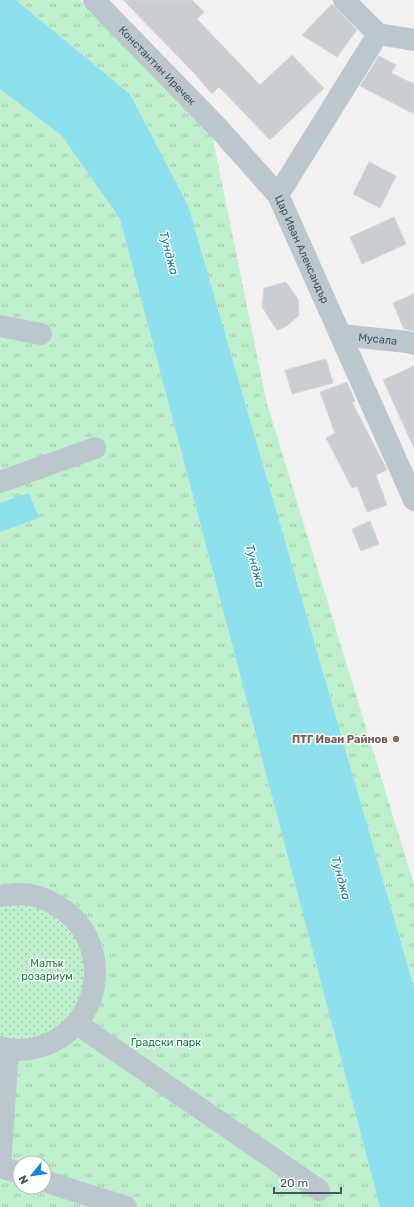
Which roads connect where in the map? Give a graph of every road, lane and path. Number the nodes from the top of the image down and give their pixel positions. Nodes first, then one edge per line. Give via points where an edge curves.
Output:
1 (94, 0) edge
2 (350, 4) edge
3 (378, 34) junction
4 (414, 40) edge
5 (278, 195) junction
6 (0, 326) edge
7 (41, 334) dead end
8 (341, 335) junction
9 (414, 344) edge
10 (95, 448) dead end
11 (0, 482) edge
12 (414, 500) edge
13 (0, 896) edge
14 (77, 1024) junction
15 (4, 1048) edge
16 (0, 1166) edge
17 (12, 1170) edge
18 (52, 1184) edge
19 (319, 1190) dead end
20 (126, 1207) edge

1 - 5 street, Константин Иречек via 220,130
2 - 3 street
3 - 4 street
3 - 5 street, Цар Иван Александър
5 - 8 street, Цар Иван Александър
6 - 7 street
8 - 9 street, Мусала
8 - 12 street, Цар Иван Александър
10 - 11 street
13 - 14 street via 18,894 44,898 66,910 83,929 94,952 96,978 90,1002
14 - 15 street via 57,1040 33,1049
14 - 19 street
15 - 16 street
16 - 17 street
18 - 20 street

